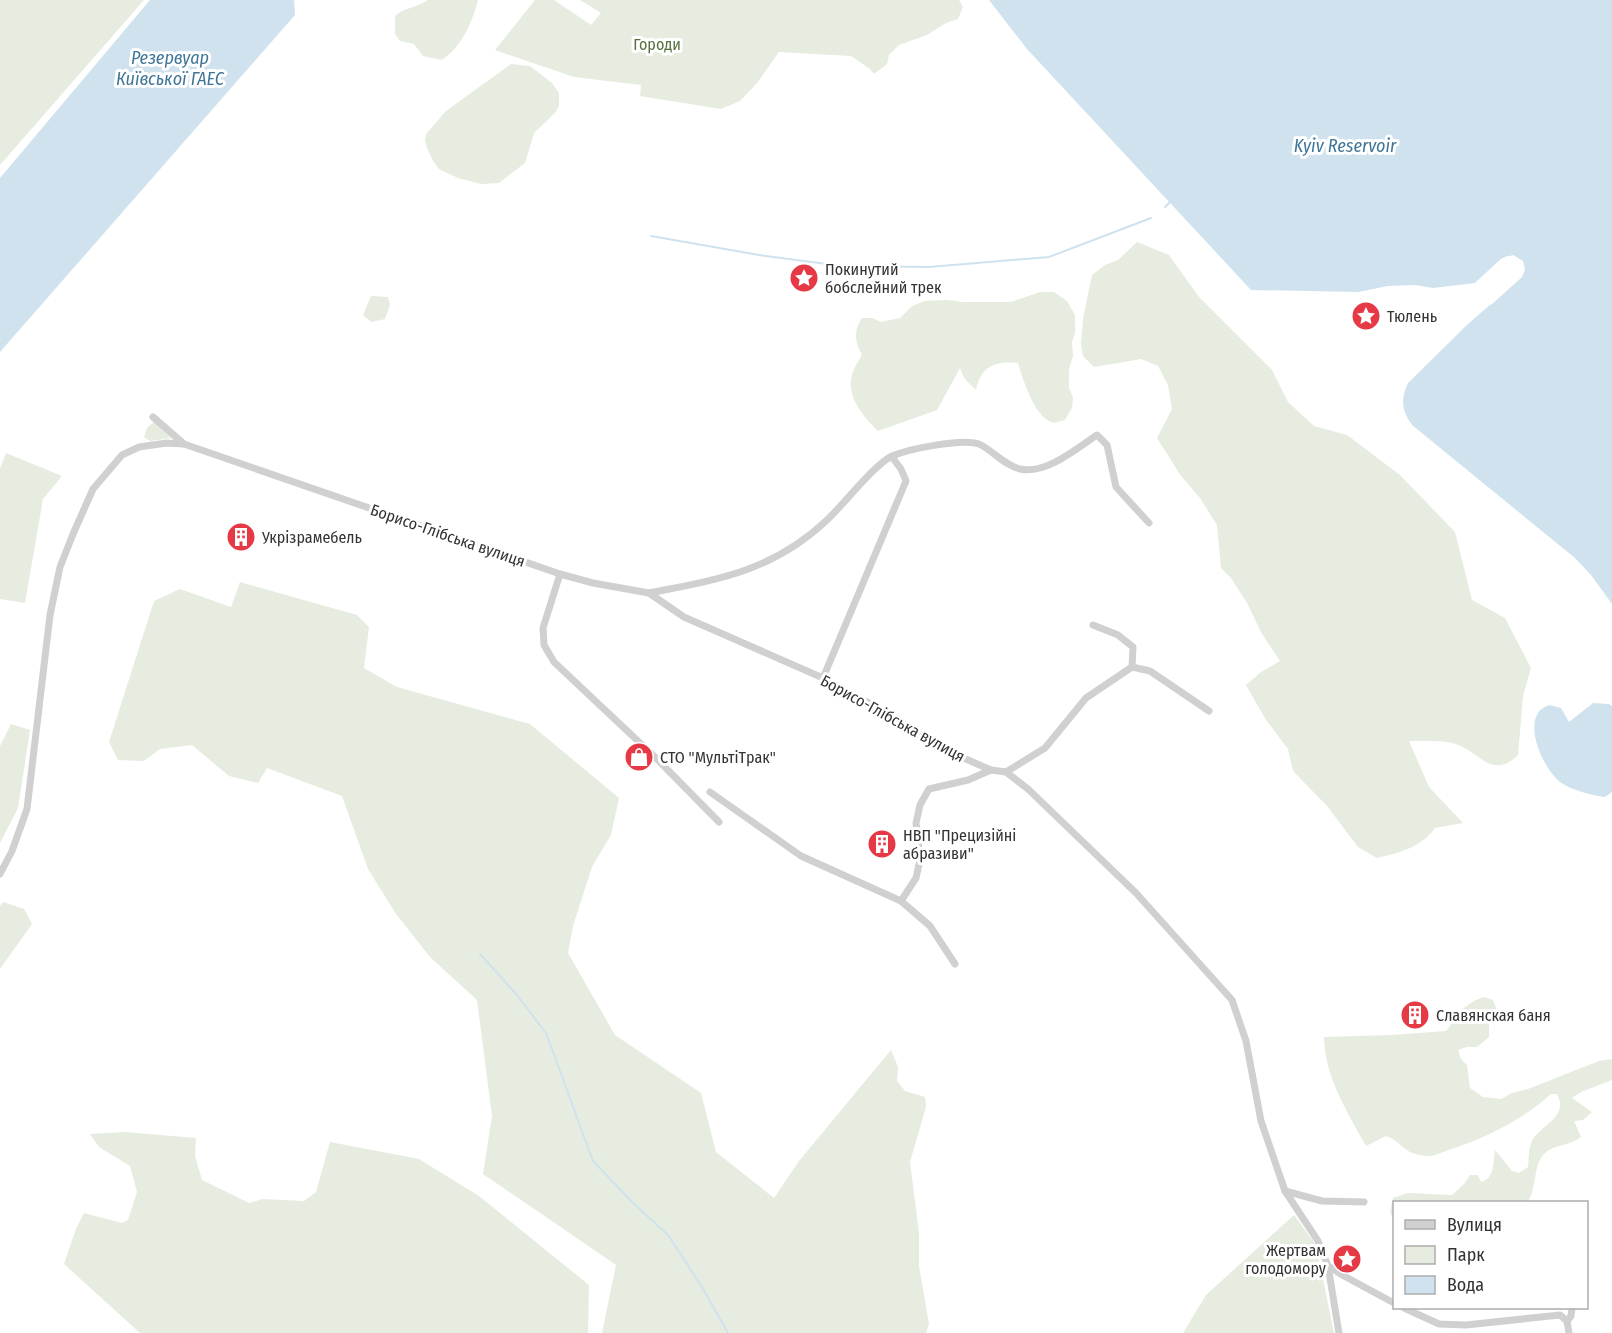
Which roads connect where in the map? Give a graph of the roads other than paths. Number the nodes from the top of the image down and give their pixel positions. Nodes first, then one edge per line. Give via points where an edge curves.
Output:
1 (153, 417) dead end
2 (184, 444) junction
3 (892, 456) junction
4 (1149, 523) dead end
5 (560, 573) junction
6 (649, 593) junction
7 (1093, 625) dead end
8 (1132, 666) junction
9 (823, 678) junction
10 (1209, 711) dead end
11 (991, 770) junction
12 (1006, 772) junction
13 (710, 792) dead end
14 (719, 822) dead end
15 (0, 874) edge
16 (900, 901) junction
17 (955, 964) dead end
18 (1285, 1191) junction
19 (1364, 1202) dead end
20 (1328, 1266) junction
21 (1393, 1302) edge
22 (1406, 1309) edge
23 (1572, 1309) edge
24 (1567, 1321) junction
25 (1439, 1324) junction
26 (1339, 1333) edge
27 (1440, 1333) edge
28 (1569, 1333) edge

1 - 2 street, Борисо-Глібська вулиця
2 - 5 street, Борисо-Глібська вулиця
2 - 15 street, Борисо-Глібська вулиця via 139,447 122,455 93,489 73,534 60,567 50,615 27,809
3 - 4 street via 936,444 979,443 1020,469 1040,468 1097,435 1107,445 1116,487
3 - 6 street via 808,538 771,561 734,575
3 - 9 street via 906,481
5 - 6 street, Борисо-Глібська вулиця
5 - 14 street via 543,628 544,645 554,662
6 - 9 street, Борисо-Глібська вулиця via 684,617
7 - 8 street via 1118,635 1133,647
8 - 10 street via 1150,671
8 - 12 street via 1086,698 1045,748
9 - 11 street, Борисо-Глібська вулиця via 943,749
11 - 12 street, Борисо-Глібська вулиця
11 - 16 street via 929,789 916,824 920,860 916,878
12 - 18 street via 1136,893 1232,1000 1246,1041 1261,1121
13 - 16 street via 801,856
16 - 17 street via 930,926
18 - 19 street via 1322,1201
18 - 20 street via 1318,1241
20 - 21 street
20 - 26 street
22 - 25 street
23 - 24 street
24 - 25 street via 1560,1315
24 - 28 street
25 - 27 street

